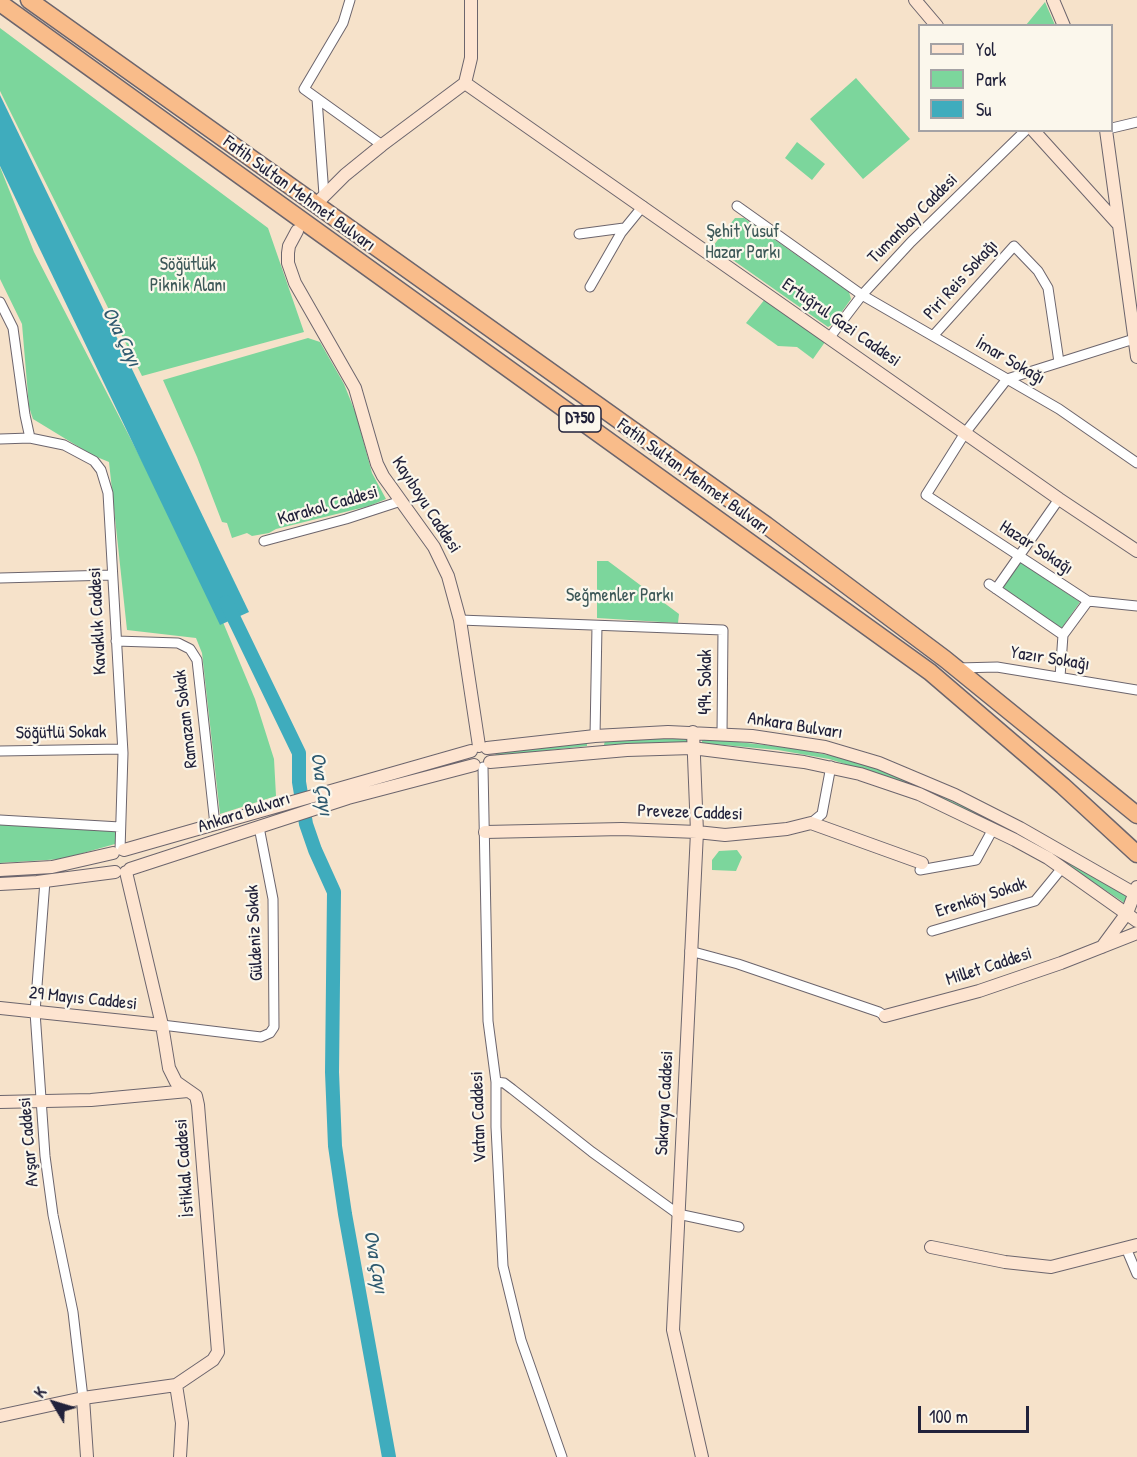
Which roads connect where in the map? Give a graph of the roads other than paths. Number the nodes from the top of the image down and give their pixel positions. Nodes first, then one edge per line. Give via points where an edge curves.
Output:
1 (29, 0) edge
2 (350, 0) edge
3 (471, 0) edge
4 (915, 0) edge
5 (1053, 0) edge
6 (2, 5) edge
7 (935, 24) edge
8 (1063, 24) edge
9 (465, 83) junction
10 (317, 99) junction
11 (1137, 122) edge
12 (1113, 128) edge
13 (1024, 132) edge
14 (1035, 132) edge
15 (1106, 132) edge
16 (382, 145) junction
17 (322, 197) joint
18 (644, 206) junction
19 (737, 206) dead end
20 (1120, 225) junction
21 (624, 228) junction
22 (297, 231) dead end
23 (579, 234) dead end
24 (590, 287) dead end
25 (862, 295) junction
26 (0, 302) edge
27 (933, 336) junction
28 (830, 337) junction
29 (1136, 338) edge
30 (1137, 357) edge
31 (1059, 362) junction
32 (1007, 379) junction
33 (965, 433) junction
34 (30, 438) junction
35 (0, 439) edge
36 (1137, 464) edge
37 (1059, 499) junction
38 (401, 501) junction
39 (264, 542) dead end
40 (1137, 551) edge
41 (1019, 557) junction
42 (111, 575) junction
43 (0, 578) edge
44 (1088, 601) junction
45 (1137, 606) edge
46 (460, 620) junction
47 (597, 626) junction
48 (1063, 635) junction
49 (116, 641) junction
50 (956, 669) junction
51 (1060, 677) junction
52 (1137, 690) edge
53 (693, 732) junction
54 (722, 734) junction
55 (595, 736) junction
56 (479, 748) junction
57 (692, 748) junction
58 (122, 749) junction
59 (0, 751) edge
60 (594, 752) junction
61 (482, 765) junction
62 (831, 766) junction
63 (346, 792) junction
64 (1137, 816) edge
65 (0, 820) edge
66 (811, 823) junction
67 (215, 825) junction
68 (259, 826) junction
69 (120, 827) junction
70 (993, 828) junction
71 (485, 832) junction
72 (697, 832) junction
73 (119, 851) junction
74 (1137, 854) edge
75 (921, 867) joint
76 (1062, 868) junction
77 (0, 870) edge
78 (124, 871) junction
79 (45, 881) junction
80 (0, 884) edge
81 (1137, 892) edge
82 (1109, 900) junction
83 (1132, 917) edge
84 (932, 931) dead end
85 (1137, 933) edge
86 (1105, 942) junction
87 (690, 951) junction
88 (0, 1008) edge
89 (35, 1012) junction
90 (885, 1017) joint
91 (162, 1025) junction
92 (496, 1082) junction
93 (188, 1090) junction
94 (41, 1101) junction
95 (0, 1102) edge
96 (678, 1214) junction
97 (739, 1227) dead end
98 (1132, 1246) edge
99 (931, 1247) dead end
100 (1137, 1274) edge
101 (176, 1385) junction
102 (83, 1398) junction
103 (0, 1416) edge
104 (87, 1457) edge
105 (180, 1457) edge
106 (562, 1457) edge
107 (702, 1457) edge

1 - 50 highway, Fatih Sultan Mehmet Bulvarı / D750 via 766,525
2 - 10 street via 343,23 304,90
3 - 9 street via 471,58
4 - 7 street
5 - 8 street
6 - 74 highway, Fatih Sultan Mehmet Bulvarı / D750 via 930,672
9 - 16 street
9 - 18 street, Ertuğrul Gazi Caddesi
10 - 16 street
10 - 17 street
11 - 12 street
13 - 25 street, Tumanbay Caddesi
14 - 20 street
15 - 20 street
16 - 17 street
18 - 21 street
18 - 28 street, Ertuğrul Gazi Caddesi
19 - 25 street, İmar Sokağı
20 - 29 street
21 - 23 street
21 - 24 street
22 - 38 street, Kayıboyu Caddesi via 289,246 291,273 355,388 377,464
25 - 27 street, İmar Sokağı
25 - 28 street, Tumanbay Caddesi
26 - 34 street via 13,328
27 - 31 street, Piri Reis Sokağı via 1014,246 1048,288
27 - 32 street, İmar Sokağı
28 - 33 street, Ertuğrul Gazi Caddesi
29 - 30 street
29 - 31 street
31 - 32 street
32 - 33 street
32 - 36 street, İmar Sokağı via 1059,409
33 - 37 street, Ertuğrul Gazi Caddesi
33 - 41 street, Hazar Sokağı via 926,495
34 - 35 street, Kavaklık Caddesi
34 - 42 street, Kavaklık Caddesi via 64,445 94,461 101,470 108,493
37 - 40 street, Ertuğrul Gazi Caddesi
37 - 41 street
38 - 39 street, Karakol Caddesi
38 - 46 street, Kayıboyu Caddesi via 443,563
41 - 44 street, Hazar Sokağı
41 - 48 street via 993,586
42 - 43 street
42 - 49 street, Kavaklık Caddesi
44 - 45 street, Hazar Sokağı
44 - 48 street
46 - 47 street
46 - 56 street, Kayıboyu Caddesi
47 - 54 street, 494. Sokak via 723,630
47 - 55 street
48 - 51 street
49 - 58 street, Kavaklık Caddesi
49 - 67 street, Ramazan Sokak via 178,643 190,649 196,660
50 - 51 street, Yazır Sokağı via 997,667
50 - 64 highway, Fatih Sultan Mehmet Bulvarı / D750
51 - 52 street, Yazır Sokağı
53 - 54 street, Ankara Bulvarı
53 - 55 street, Ankara Bulvarı
53 - 57 street, Sakarya Caddesi
54 - 81 street, Ankara Bulvarı via 808,743 879,763 995,815
55 - 56 street, Ankara Bulvarı
55 - 60 street
56 - 61 street via 470,757
56 - 61 street via 491,753
56 - 63 street, Ankara Bulvarı
57 - 60 street, Ankara Bulvarı
57 - 62 street, Ankara Bulvarı
57 - 72 street, Sakarya Caddesi
58 - 59 street, Söğütlü Sokak
58 - 69 street, Kavaklık Caddesi
60 - 61 street, Ankara Bulvarı
61 - 63 street, Ankara Bulvarı
61 - 71 street, Vatan Caddesi
62 - 66 street via 822,814
62 - 70 street, Ankara Bulvarı via 891,783
63 - 67 street, Ankara Bulvarı via 271,807
63 - 68 street, Ankara Bulvarı
65 - 69 street
66 - 72 street, Preveze Caddesi via 725,836
66 - 75 street
67 - 73 street, Ankara Bulvarı
68 - 78 street, Ankara Bulvarı
68 - 91 street, Güldeniz Sokak via 273,898 274,1027 267,1035 258,1037
69 - 73 street, Kavaklık Caddesi
70 - 75 street via 976,860
70 - 76 street, Ankara Bulvarı
71 - 72 street, Preveze Caddesi
71 - 92 street, Vatan Caddesi via 488,1021
72 - 87 street, Sakarya Caddesi
73 - 77 street, Ankara Bulvarı via 52,867
73 - 78 street via 132,858
73 - 78 street via 109,863
76 - 82 street, Ankara Bulvarı
76 - 84 street, Erenköy Sokak via 1035,901
78 - 79 street, Ankara Bulvarı
78 - 91 street, İstiklal Caddesi
79 - 80 street, Ankara Bulvarı
79 - 89 street, Avşar Caddesi
81 - 83 street, Ankara Bulvarı
82 - 83 street, Ankara Bulvarı
82 - 86 street via 1112,913
83 - 86 street
85 - 86 street, Millet Caddesi
86 - 90 street, Millet Caddesi via 979,991
87 - 90 street via 738,964
87 - 96 street, Sakarya Caddesi
88 - 89 street, 29 Mayıs Caddesi
89 - 91 street, 29 Mayıs Caddesi
89 - 94 street, Avşar Caddesi
91 - 93 street, İstiklal Caddesi via 172,1077
92 - 96 street via 504,1083
92 - 106 street, Vatan Caddesi via 503,1266 521,1340
93 - 94 street
93 - 101 street, İstiklal Caddesi via 196,1096 198,1105 218,1352 213,1360
94 - 95 street
94 - 102 street, Avşar Caddesi via 53,1215 73,1312
96 - 97 street
96 - 107 street, Sakarya Caddesi via 674,1342
98 - 99 street via 1051,1267
98 - 100 street
101 - 102 street
101 - 105 street via 182,1423
102 - 103 street
102 - 104 street

